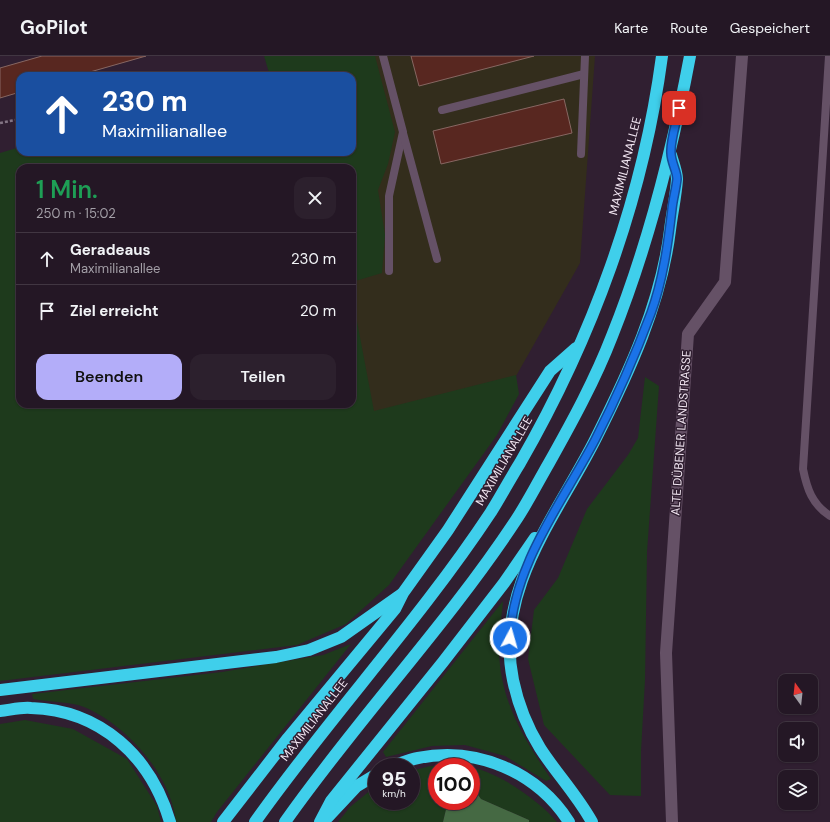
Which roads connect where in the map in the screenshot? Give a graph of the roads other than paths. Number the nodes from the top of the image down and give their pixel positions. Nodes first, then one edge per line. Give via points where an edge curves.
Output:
1 (383, 56) edge
2 (585, 56) edge
3 (662, 56) edge
4 (690, 56) edge
5 (742, 56) edge
6 (829, 56) edge
7 (584, 74) junction
8 (442, 110) dead end
9 (403, 132) junction
10 (671, 152) junction
11 (580, 154) dead end
12 (437, 258) dead end
13 (389, 271) dead end
14 (580, 345) junction
15 (830, 516) edge
16 (547, 523) junction
17 (403, 593) junction
18 (0, 690) edge
19 (0, 711) edge
20 (418, 758) edge
21 (368, 779) edge
22 (170, 822) edge
23 (223, 822) edge
24 (255, 822) edge
25 (285, 822) edge
26 (320, 822) edge
27 (323, 822) edge
28 (569, 822) edge
29 (592, 822) edge
30 (672, 822) edge

1 - 9 lane
2 - 7 lane
3 - 14 highway, MAXIMILIANALLEE via 649,127 630,205 610,268
4 - 10 highway
5 - 30 street, ALTE DÜBENER LANDSTRASSE via 725,282 688,334 666,653
6 - 15 lane via 803,469 808,491 822,511
7 - 8 lane
7 - 11 lane
9 - 12 lane
9 - 13 lane via 388,196
10 - 16 highway via 677,178 668,244 652,312 595,440
10 - 25 highway via 637,270 611,339 570,425 517,519 448,616
14 - 17 highway via 550,371 452,524
14 - 24 highway, MAXIMILIANALLEE via 550,411 492,511 412,620 310,746
16 - 26 highway via 443,662 346,782
16 - 29 highway via 517,595 510,625 509,651 513,679 526,720 540,748
17 - 18 highway via 341,637 309,650 276,657
17 - 23 highway via 395,609
19 - 22 highway via 30,708 52,710 89,721 121,741 153,780 164,800
20 - 28 highway via 449,754 472,757 516,771 543,791
21 - 27 highway via 357,786

